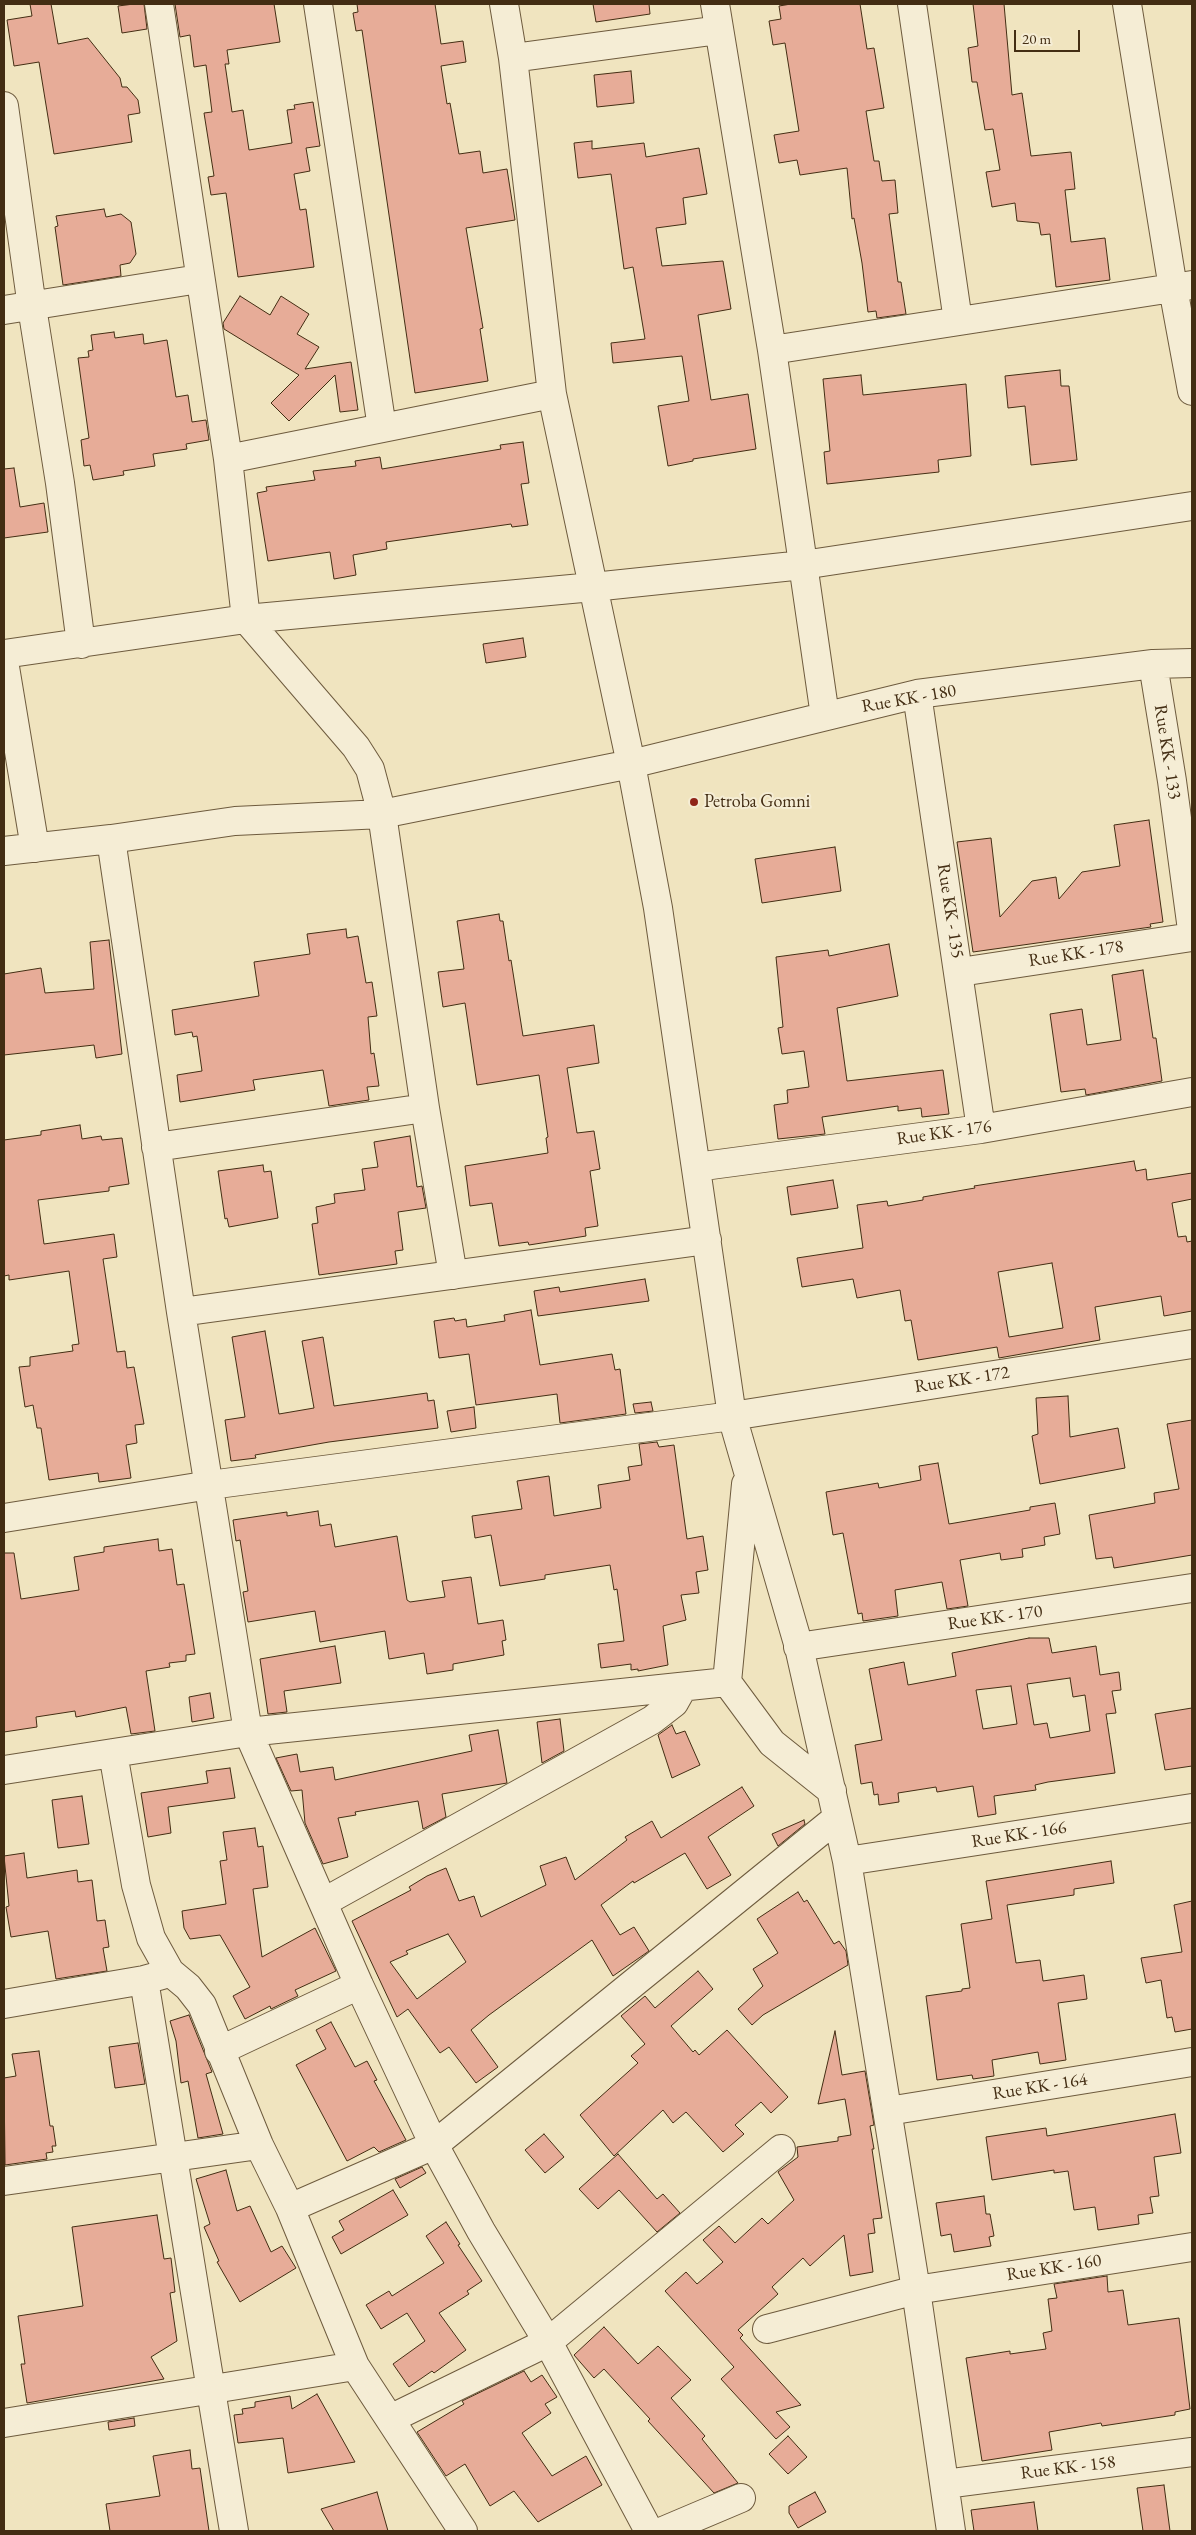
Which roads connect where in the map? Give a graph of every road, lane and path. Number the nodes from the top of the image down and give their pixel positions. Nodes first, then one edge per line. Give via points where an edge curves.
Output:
1 (158, 4) edge
2 (318, 4) edge
3 (504, 4) edge
4 (912, 4) edge
5 (1127, 4) edge
6 (717, 17) edge
7 (513, 58) junction
8 (4, 106) edge
9 (199, 279) junction
10 (1183, 286) edge
11 (32, 307) junction
12 (4, 310) edge
13 (958, 320) junction
14 (772, 350) junction
15 (1192, 391) edge
16 (552, 394) junction
17 (382, 428) junction
18 (228, 459) junction
19 (1192, 506) edge
20 (803, 565) junction
21 (593, 587) junction
22 (246, 619) junction
23 (81, 644) junction
24 (4, 654) edge
25 (4, 661) edge
26 (1192, 663) edge
27 (1153, 664) junction
28 (917, 694) junction
29 (825, 716) junction
30 (631, 764) junction
31 (382, 814) junction
32 (110, 839) junction
33 (35, 848) junction
34 (4, 851) edge
35 (1192, 930) edge
36 (1192, 936) edge
37 (960, 972) junction
38 (1192, 1092) edge
39 (425, 1108) junction
40 (981, 1129) junction
41 (156, 1147) junction
42 (696, 1167) junction
43 (707, 1240) junction
44 (454, 1275) junction
45 (181, 1312) junction
46 (1192, 1344) edge
47 (732, 1416) junction
48 (747, 1470) junction
49 (210, 1485) junction
50 (4, 1518) edge
51 (1192, 1588) edge
52 (798, 1647) junction
53 (727, 1682) junction
54 (683, 1686) junction
55 (248, 1732) junction
56 (113, 1753) junction
57 (4, 1770) edge
58 (832, 1791) junction
59 (1192, 1808) edge
60 (837, 1818) junction
61 (847, 1861) junction
62 (324, 1902) junction
63 (170, 1972) junction
64 (144, 1980) junction
65 (358, 1985) junction
66 (4, 2004) edge
67 (219, 2051) junction
68 (1192, 2062) edge
69 (888, 2111) junction
70 (259, 2145) junction
71 (434, 2145) junction
72 (781, 2149) dead end
73 (174, 2157) junction
74 (4, 2181) edge
75 (290, 2208) junction
76 (1192, 2247) edge
77 (916, 2290) junction
78 (767, 2329) dead end
79 (548, 2342) junction
80 (355, 2366) junction
81 (212, 2389) junction
82 (390, 2419) junction
83 (4, 2423) edge
84 (1192, 2452) edge
85 (945, 2484) junction
86 (741, 2498) dead end
87 (234, 2531) edge
88 (463, 2531) edge
89 (649, 2531) edge
90 (663, 2531) edge
91 (950, 2531) edge

1 - 9 street
2 - 17 street
3 - 7 street
4 - 13 street
5 - 10 street
6 - 7 street
6 - 14 street
7 - 16 street
8 - 11 street
9 - 11 street
9 - 18 street
10 - 13 street
10 - 15 street
11 - 12 street
11 - 23 street via 60,482
13 - 14 street
14 - 20 street
16 - 17 street
16 - 21 street
17 - 18 street
18 - 22 street
19 - 20 street
20 - 21 street
20 - 29 street
21 - 22 street
21 - 30 street
22 - 23 street
22 - 31 street via 356,746 370,769
23 - 24 street
25 - 33 street
26 - 27 street, Rue KK - 180
27 - 28 street, Rue KK - 180
27 - 35 street, Rue KK - 133
28 - 29 street, Rue KK - 180
28 - 37 street, Rue KK - 135
29 - 30 street, Rue KK - 180
30 - 31 street, Rue KK - 180
30 - 42 street via 658,908
31 - 32 street, Rue KK - 180 via 235,821
31 - 39 street
32 - 33 street, Rue KK - 180
32 - 41 street
33 - 34 street, Rue KK - 180
36 - 37 street, Rue KK - 178
37 - 40 street, Rue KK - 135
38 - 40 street, Rue KK - 176
39 - 41 street
39 - 44 street
40 - 42 street, Rue KK - 176
41 - 45 street
42 - 43 street
43 - 44 street
43 - 47 street
44 - 45 street
45 - 49 street
46 - 47 street, Rue KK - 172
47 - 48 street
47 - 49 street, Rue KK - 172
48 - 52 street
48 - 53 street
49 - 50 street, Rue KK - 172
49 - 55 street
51 - 52 street, Rue KK - 170
52 - 58 street
53 - 54 street
53 - 58 street via 772,1743
54 - 55 street
54 - 62 street via 674,1703 652,1720
55 - 56 street
55 - 62 street
56 - 57 street
56 - 63 street via 136,1886 151,1938
58 - 60 street
59 - 61 street, Rue KK - 166
60 - 61 street
60 - 71 street
61 - 69 street
62 - 65 street
63 - 64 street
63 - 67 street via 202,2005
64 - 66 street
64 - 73 street
65 - 67 street
65 - 71 street
67 - 70 street
68 - 69 street, Rue KK - 164
69 - 77 street
70 - 73 street
70 - 75 street
71 - 75 street
71 - 79 street
72 - 79 street
73 - 74 street
73 - 81 street
75 - 80 street
76 - 77 street, Rue KK - 160
77 - 78 street, Rue KK - 160
77 - 85 street
79 - 82 street
79 - 89 street
80 - 81 street
80 - 82 street
81 - 83 street
81 - 87 street
82 - 88 street
84 - 85 street, Rue KK - 158
85 - 91 street
86 - 90 street

